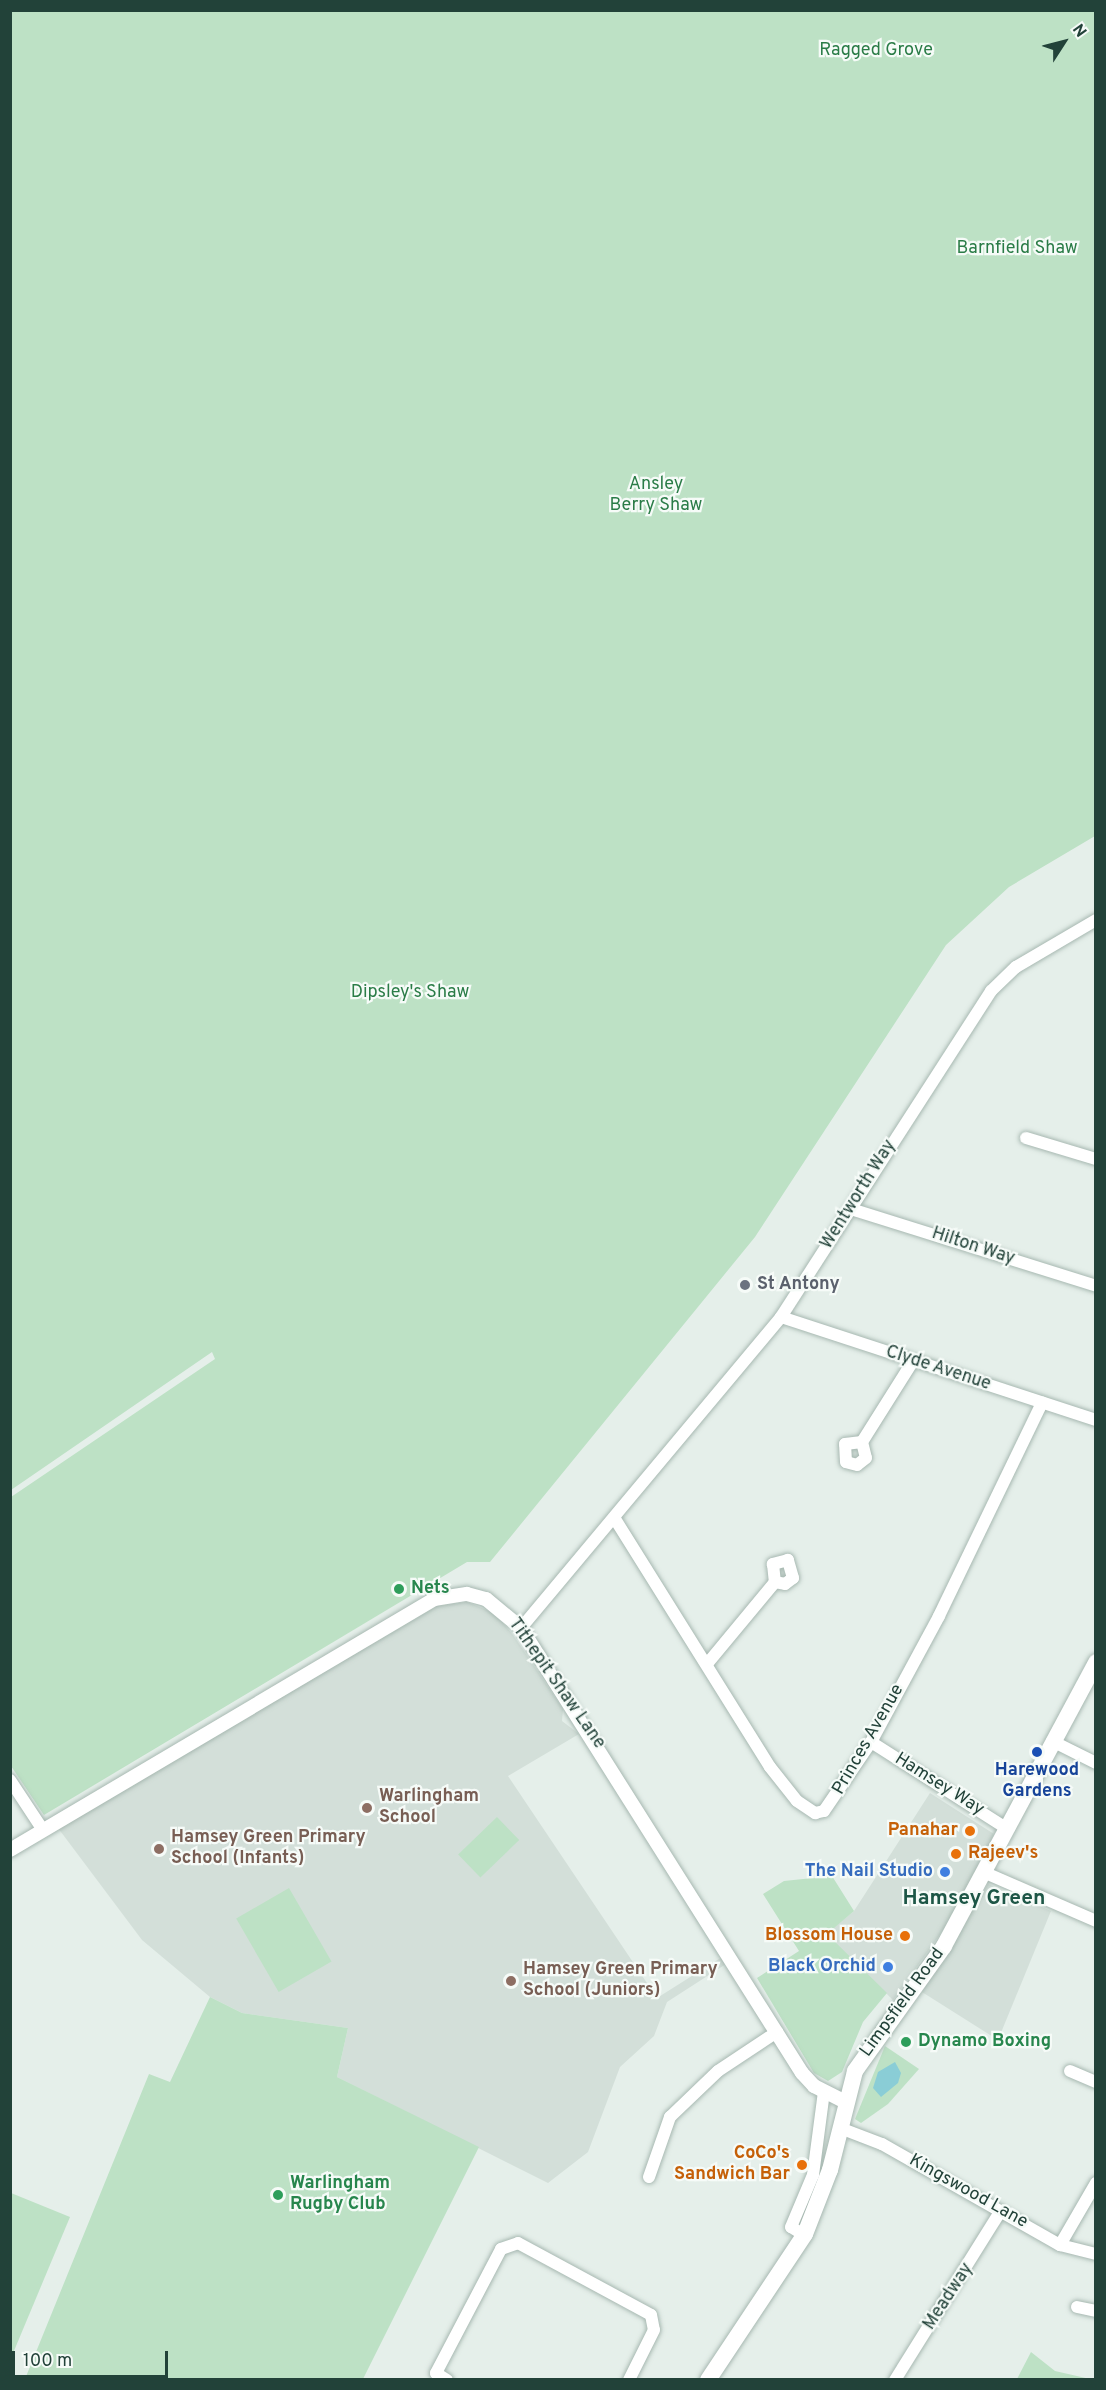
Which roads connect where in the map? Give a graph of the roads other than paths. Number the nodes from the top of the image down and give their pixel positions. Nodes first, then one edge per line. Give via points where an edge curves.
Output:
1 (1095, 920) edge
2 (1026, 1138) dead end
3 (1095, 1160) edge
4 (851, 1209) junction
5 (1095, 1286) edge
6 (781, 1317) junction
7 (913, 1361) junction
8 (1042, 1402) junction
9 (1095, 1419) edge
10 (862, 1442) dead end
11 (615, 1519) junction
12 (775, 1582) dead end
13 (520, 1628) junction
14 (1095, 1662) edge
15 (707, 1664) junction
16 (1052, 1741) junction
17 (871, 1742) junction
18 (1095, 1763) edge
19 (10, 1780) edge
20 (1006, 1828) junction
21 (43, 1830) junction
22 (10, 1850) edge
23 (983, 1872) junction
24 (1095, 1921) edge
25 (777, 2032) junction
26 (1070, 2071) dead end
27 (1095, 2082) edge
28 (824, 2092) junction
29 (846, 2102) junction
30 (840, 2128) junction
31 (649, 2177) dead end
32 (1095, 2183) edge
33 (1000, 2212) junction
34 (804, 2235) junction
35 (1060, 2245) junction
36 (1095, 2254) edge
37 (1077, 2307) dead end
38 (1095, 2311) edge
39 (438, 2377) edge
40 (629, 2379) edge
41 (708, 2379) edge
42 (895, 2379) edge

1 - 4 street, Wentworth Way via 1016,967 991,991
2 - 3 street
4 - 5 street, Hilton Way
4 - 6 street, Wentworth Way
6 - 7 street, Clyde Avenue
6 - 11 street, Wentworth Way
7 - 8 street, Clyde Avenue
7 - 10 street
8 - 9 street, Clyde Avenue
8 - 17 street, Princes Avenue via 939,1616
11 - 13 street, Wentworth Way
11 - 15 street, Princes Avenue
12 - 15 street
13 - 21 street, Tithepit Shaw Lane via 486,1599 467,1594 434,1599
13 - 25 street, Tithepit Shaw Lane
14 - 16 main road, Limpsfield Road
15 - 17 street, Princes Avenue via 770,1767 797,1801 814,1813 834,1801
16 - 18 street
16 - 20 main road, Limpsfield Road
17 - 20 street, Hamsey Way
19 - 21 street
20 - 23 main road, Limpsfield Road
21 - 22 street, Tithepit Shaw Lane
23 - 24 street
23 - 29 main road, Limpsfield Road via 944,1946 873,2040
25 - 28 street, Tithepit Shaw Lane via 802,2073
25 - 31 street via 725,2065 670,2117
26 - 27 street
28 - 29 street, Tithepit Shaw Lane
28 - 34 street via 813,2175 791,2227
29 - 30 main road, Limpsfield Road
30 - 33 street, Kingswood Lane via 882,2144
30 - 34 main road, Limpsfield Road via 821,2197
32 - 35 street
33 - 35 street, Kingswood Lane
33 - 42 street, Meadway
34 - 41 main road, Limpsfield Road
35 - 36 street, Kingswood Lane
37 - 38 street
39 - 40 street via 501,2249 518,2243 651,2315 654,2330

